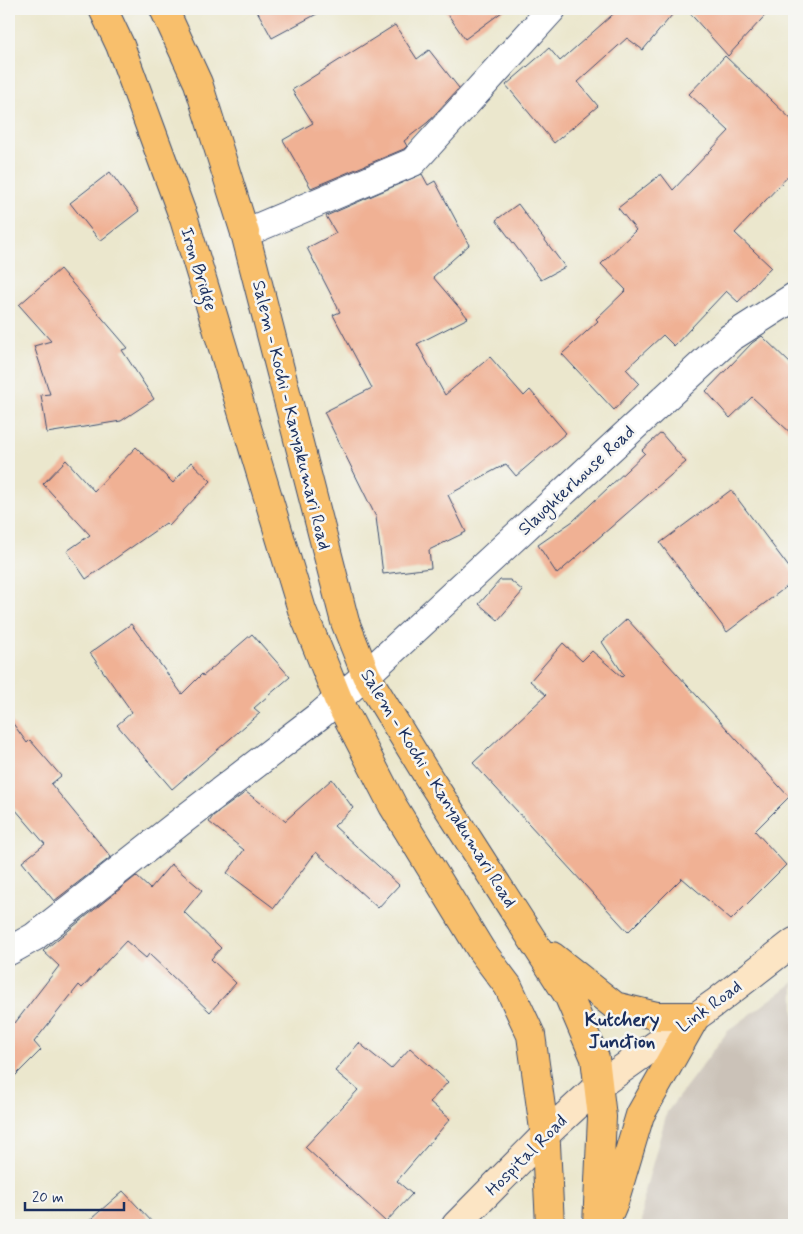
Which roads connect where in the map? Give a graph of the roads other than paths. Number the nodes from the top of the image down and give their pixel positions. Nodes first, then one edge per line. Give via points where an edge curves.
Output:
1 (103, 9) edge
2 (164, 9) edge
3 (552, 9) edge
4 (245, 233) junction
5 (794, 297) edge
6 (280, 535) joint
7 (366, 674) junction
8 (338, 699) junction
9 (794, 942) edge
10 (535, 943) junction
11 (9, 951) edge
12 (696, 1016) junction
13 (598, 1086) junction
14 (545, 1135) junction
15 (456, 1225) edge
16 (550, 1225) edge
17 (597, 1225) edge
18 (605, 1225) edge

1 - 6 main road, Iron Bridge via 120,45 184,219
2 - 4 main road, Salem - Kochi - Kanyakumari Road via 198,83
3 - 4 street via 413,162
4 - 7 main road, Salem - Kochi - Kanyakumari Road via 345,622
5 - 7 street, Slaughterhouse Road via 730,338
6 - 8 main road, Salem - Kochi - Kanyakumari Road via 302,610
7 - 8 street, Slaughterhouse Road
7 - 10 main road, Salem - Kochi - Kanyakumari Road via 426,775
8 - 11 street, Slaughterhouse Road via 34,937
8 - 14 main road, Salem - Kochi - Kanyakumari Road via 393,806 481,950 508,986 531,1035
9 - 12 main road, Link Road
10 - 12 main road via 615,1006 657,1016
10 - 13 main road, Salem - Kochi - Kanyakumari Road via 569,997 595,1058
12 - 13 main road, Link Road
12 - 18 main road via 640,1115
13 - 14 main road, Hospital Road
13 - 17 main road, Salem - Kochi - Kanyakumari Road via 602,1117
14 - 15 main road, Hospital Road
14 - 16 main road, Salem - Kochi - Kanyakumari Road

